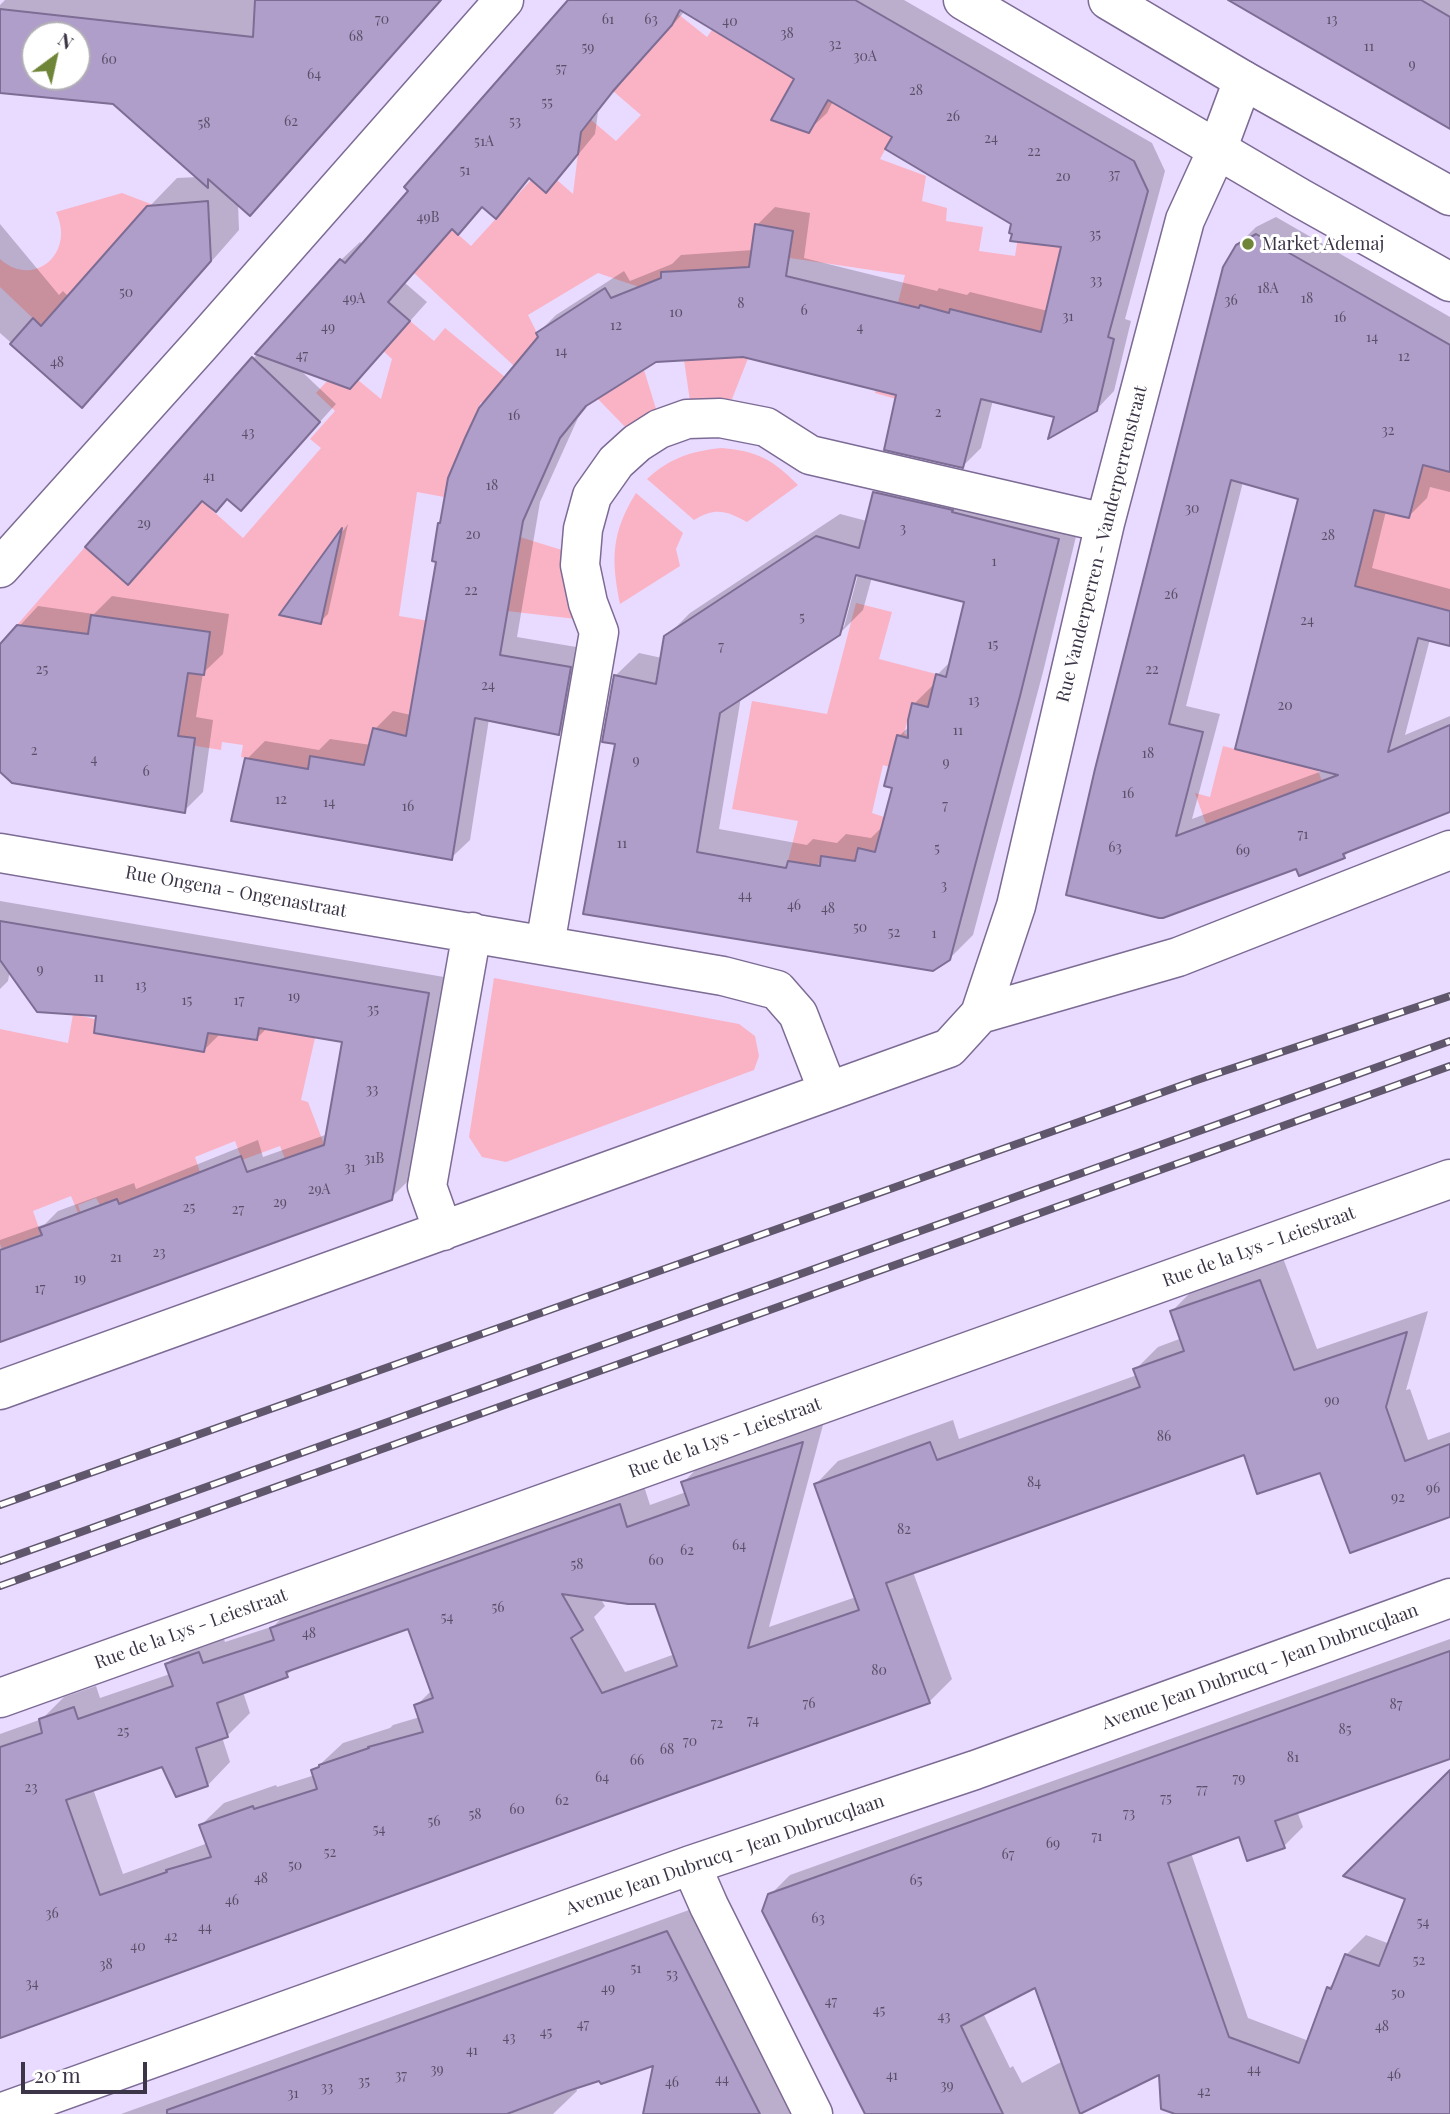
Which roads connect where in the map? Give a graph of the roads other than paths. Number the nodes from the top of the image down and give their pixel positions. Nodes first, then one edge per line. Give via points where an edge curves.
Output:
1 (504, 0) edge
2 (963, 0) edge
3 (1108, 0) edge
4 (1243, 80) junction
5 (1217, 150) junction
6 (1450, 196) edge
7 (1450, 282) edge
8 (1105, 523) junction
9 (0, 568) edge
10 (1450, 850) edge
11 (0, 853) edge
12 (472, 932) junction
13 (545, 945) junction
14 (980, 1014) junction
15 (828, 1091) junction
16 (1450, 1179) edge
17 (443, 1231) junction
18 (0, 1390) edge
19 (1450, 1598) edge
20 (0, 1698) edge
21 (691, 1865) junction
22 (0, 2113) edge
23 (813, 2114) edge

1 - 9 street
2 - 5 street
3 - 4 street
4 - 5 street, Rue Vanderperren - Vanderperrenstraat
4 - 6 street
5 - 7 street
5 - 8 street, Rue Vanderperren - Vanderperrenstraat via 1185,220
8 - 13 street via 810,455 766,427 720,418 687,419 637,443 604,476 592,496 583,529 580,565 599,632
8 - 14 street, Rue Vanderperren - Vanderperrenstraat via 1016,906
10 - 14 street via 1178,957
11 - 12 street, Rue Ongena - Ongenastraat
12 - 13 street, Rue Ongena - Ongenastraat
12 - 17 street via 427,1186
13 - 15 street, Rue Ongena - Ongenastraat via 777,990 798,1014
14 - 15 street via 949,1048
15 - 17 street
16 - 20 street, Rue de la Lys - Leiestraat
17 - 18 street
19 - 21 street, Avenue Jean Dubrucq - Jean Dubrucqlaan via 975,1770
21 - 22 street, Avenue Jean Dubrucq - Jean Dubrucqlaan
21 - 23 street

